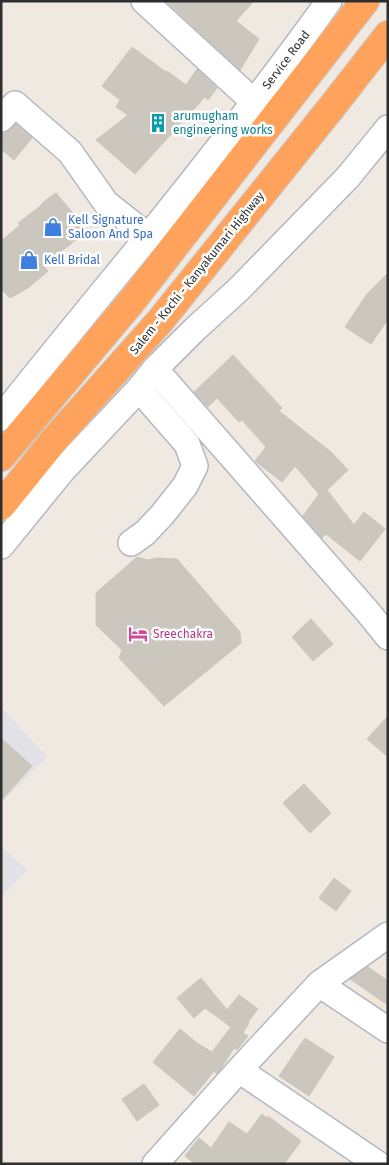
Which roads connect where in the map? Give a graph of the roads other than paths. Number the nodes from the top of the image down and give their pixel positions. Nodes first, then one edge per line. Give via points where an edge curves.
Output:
1 (144, 1) edge
2 (329, 1) edge
3 (365, 1) edge
4 (388, 35) edge
5 (254, 102) junction
6 (1, 118) edge
7 (388, 128) edge
8 (148, 236) junction
9 (155, 369) junction
10 (139, 389) junction
11 (1, 418) edge
12 (1, 457) edge
13 (1, 506) edge
14 (131, 543) dead end
15 (1, 546) edge
16 (388, 637) edge
17 (388, 935) edge
18 (319, 984) junction
19 (388, 1030) edge
20 (239, 1070) junction
21 (155, 1164) edge
22 (378, 1164) edge

1 - 5 street
2 - 5 street, Service Road
3 - 12 highway via 132,300
4 - 13 highway, Salem - Kochi - Kanyakumari Highway via 160,321 55,439
5 - 8 street, Service Road
6 - 8 street via 15,104 70,152 106,203
7 - 9 street via 348,178
8 - 11 street, Service Road
9 - 10 street
9 - 16 street
10 - 14 street via 187,444 195,466 180,494
10 - 15 street via 62,471
17 - 18 street
18 - 19 street
18 - 20 street
20 - 21 street
20 - 22 street

